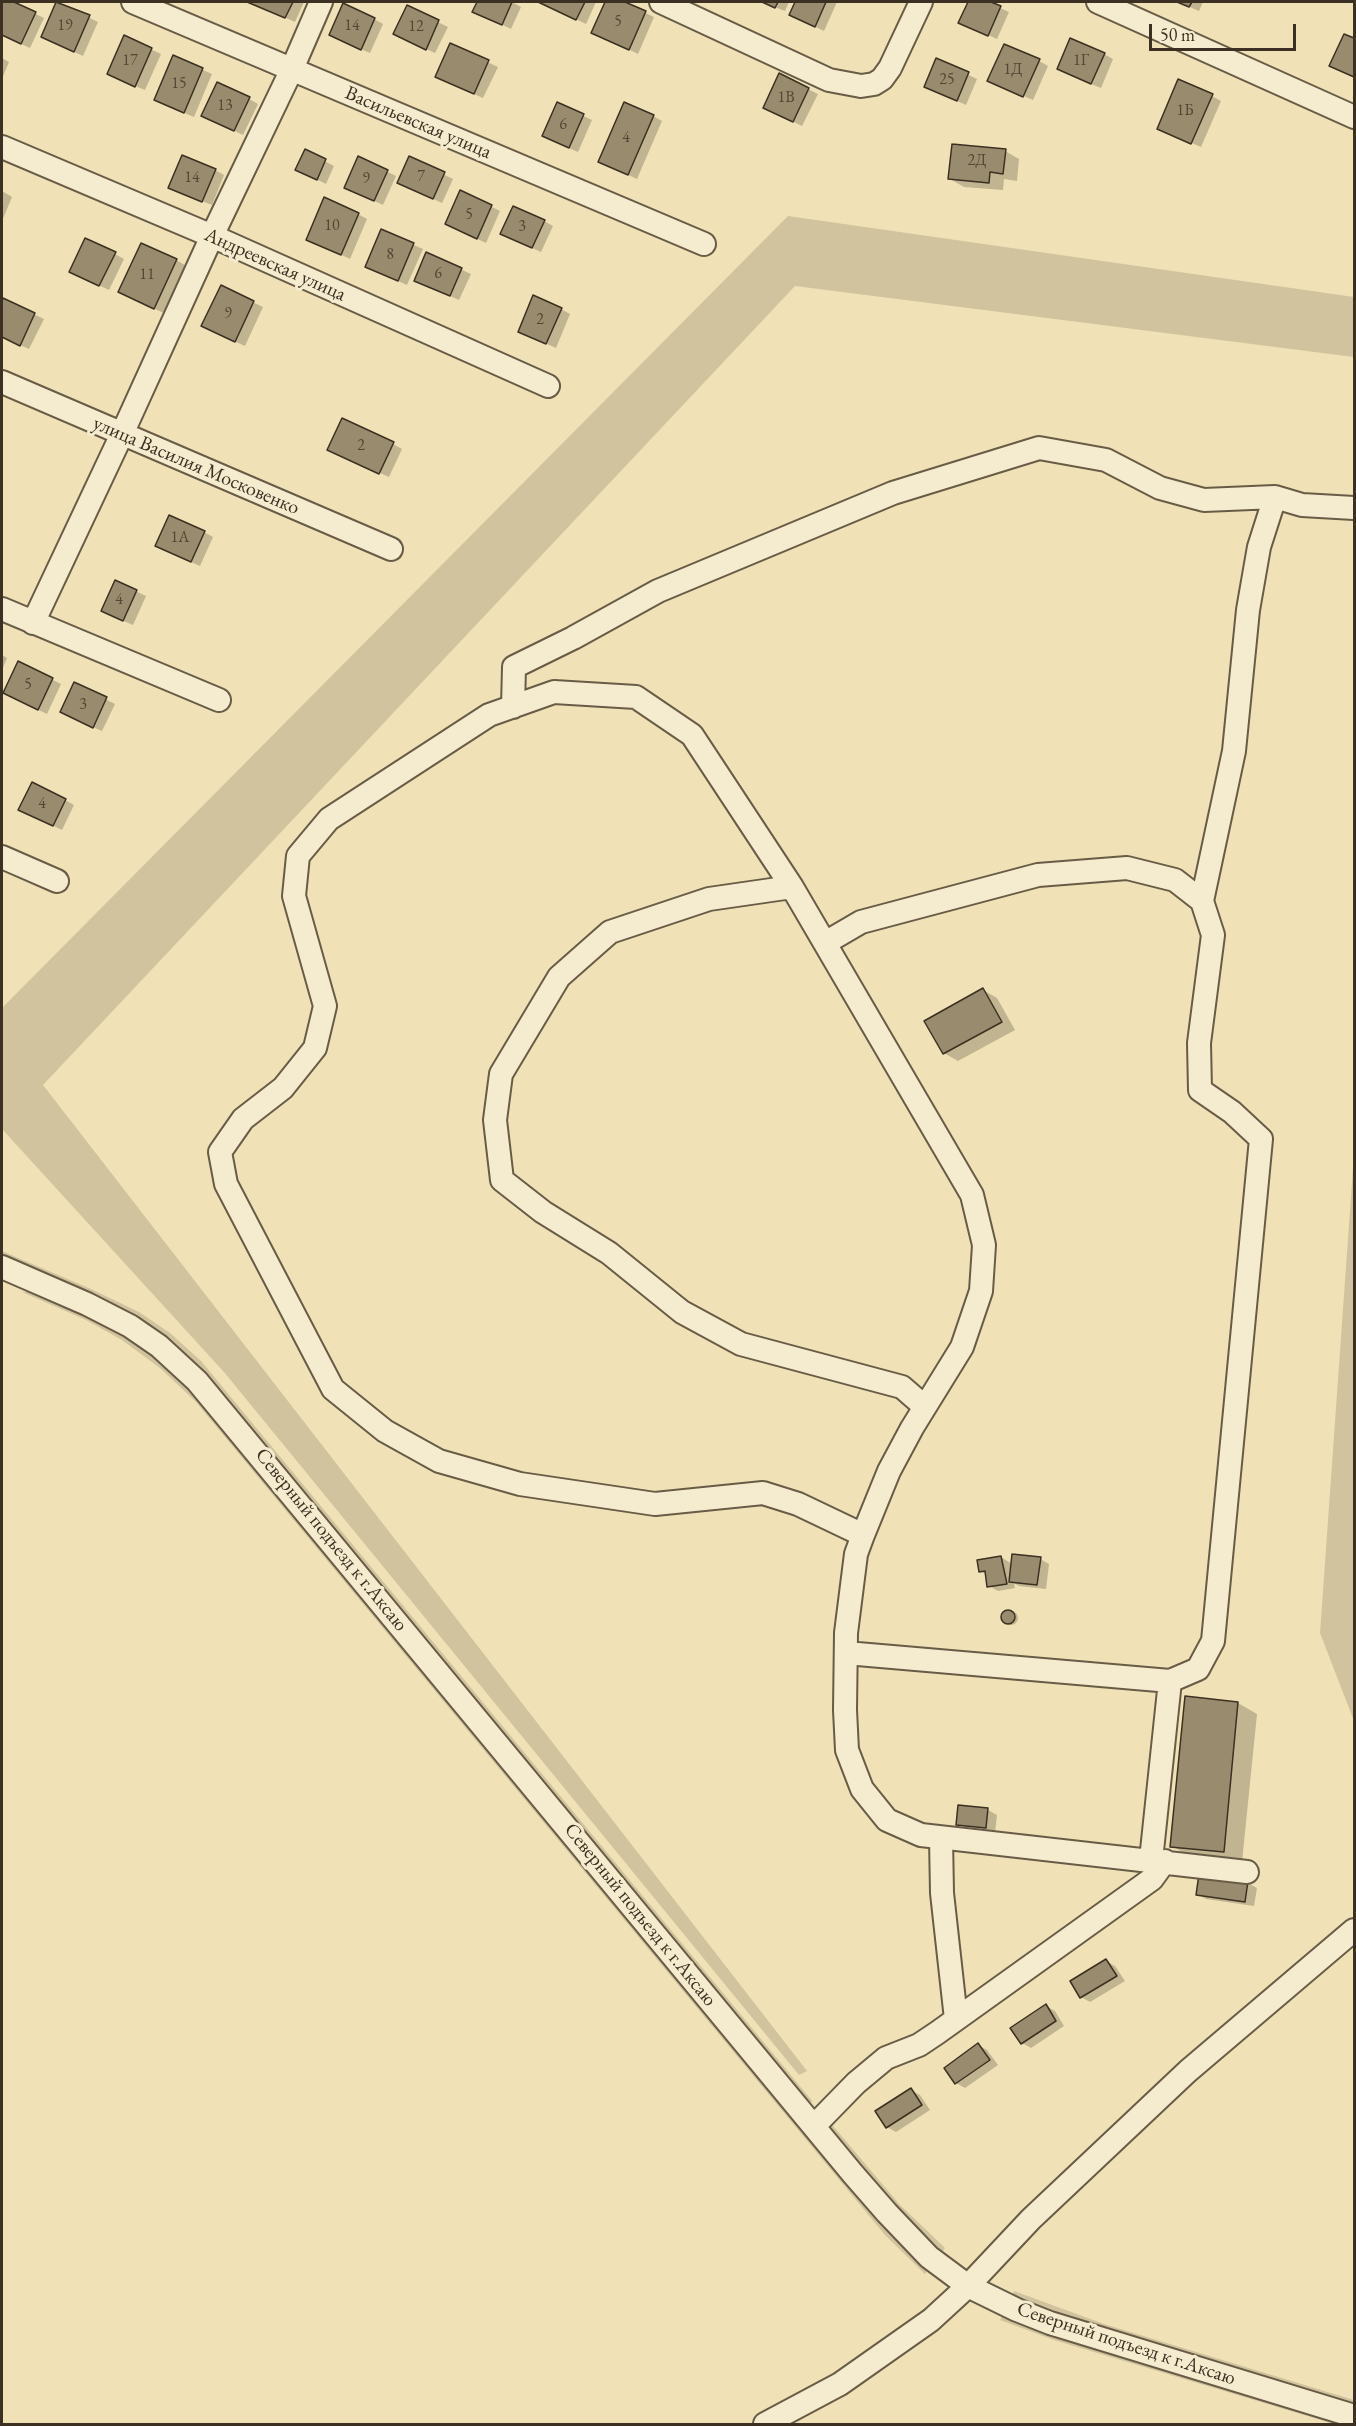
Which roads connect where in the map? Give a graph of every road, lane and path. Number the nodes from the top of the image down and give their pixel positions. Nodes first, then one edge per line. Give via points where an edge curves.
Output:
1 (133, 2) edge
2 (321, 2) edge
3 (661, 2) edge
4 (921, 2) edge
5 (1098, 2) edge
6 (292, 69) junction
7 (1354, 117) edge
8 (2, 147) edge
9 (212, 236) junction
10 (704, 244) dead end
11 (2, 382) edge
12 (548, 386) dead end
13 (122, 434) junction
14 (1275, 497) junction
15 (1354, 508) edge
16 (391, 549) dead end
17 (2, 609) edge
18 (33, 623) junction
19 (219, 700) dead end
20 (513, 707) junction
21 (2, 857) edge
22 (57, 881) dead end
23 (792, 887) junction
24 (1202, 901) junction
25 (825, 943) junction
26 (9, 1270) edge
27 (925, 1407) junction
28 (863, 1535) junction
29 (846, 1653) junction
30 (1170, 1681) junction
31 (941, 1838) junction
32 (1158, 1861) junction
33 (1247, 1872) dead end
34 (1354, 1930) edge
35 (957, 2019) junction
36 (814, 2126) junction
37 (968, 2286) junction
38 (1354, 2416) edge
39 (765, 2424) edge

1 - 6 street, Васильевская улица
2 - 6 street
3 - 4 street via 829,80 861,86 882,79
5 - 7 street
6 - 9 street
6 - 10 street, Васильевская улица
8 - 9 street, Андреевская улица
9 - 12 street, Андреевская улица
9 - 13 street
11 - 13 street, улица Василия Московенко
13 - 16 street, улица Василия Московенко
13 - 18 street
14 - 15 street via 1302,505
14 - 20 street via 1204,500 1160,488 1107,460 1039,448 893,493 658,591 514,667
14 - 24 street via 1259,547 1248,610 1234,751
17 - 18 street
18 - 19 street
20 - 23 street via 554,692 636,697 692,735
20 - 28 street via 489,715 329,819 298,856 294,896 325,1006 315,1048 283,1088 243,1119 220,1152 226,1184 333,1389 385,1431 439,1461 520,1484 655,1504 763,1493 798,1504
21 - 22 street
23 - 25 street
23 - 27 street via 709,899 610,932 559,976 501,1074 495,1120 502,1180 543,1212 609,1253 682,1312 741,1344 902,1388
24 - 25 street via 1175,879 1127,868 1038,875 861,922
24 - 30 street via 1214,935 1199,1043 1200,1090 1261,1139 1213,1641 1198,1669
25 - 27 street via 972,1195 984,1245 981,1291 962,1347
26 - 36 street, Северный подъезд к г.Аксаю via 130,1326 198,1381
27 - 28 street via 889,1471
28 - 29 street via 856,1554
29 - 30 street
29 - 31 street via 847,1750 862,1789 887,1820 921,1835
30 - 32 street
31 - 32 street
31 - 35 street via 942,1893
32 - 33 street
32 - 35 street via 1152,1879
34 - 37 street via 1188,2071 1030,2220
35 - 36 street via 919,2045 886,2058
36 - 37 street, Северный подъезд к г.Аксаю via 908,2237
37 - 38 street, Северный подъезд к г.Аксаю via 1050,2322
37 - 39 street via 885,2354 840,2384

